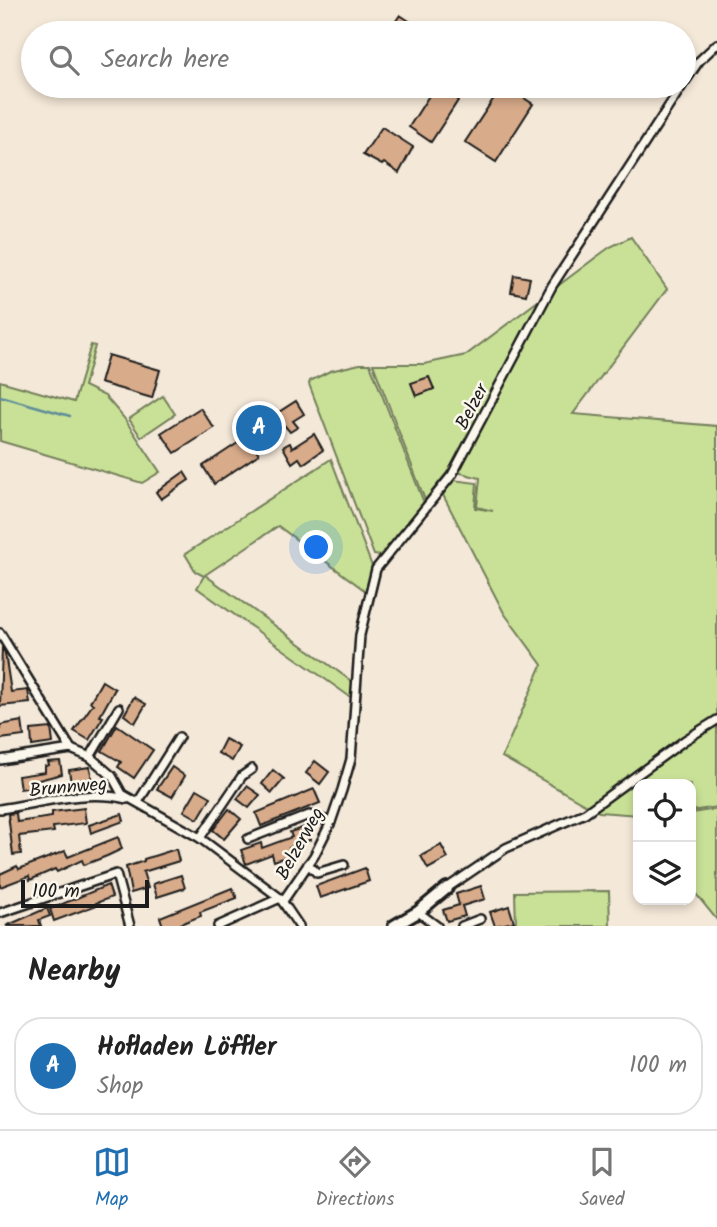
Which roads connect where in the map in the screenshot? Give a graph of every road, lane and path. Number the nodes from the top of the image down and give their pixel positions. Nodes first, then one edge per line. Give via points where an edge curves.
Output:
1 (717, 44) edge
2 (696, 66) edge
3 (675, 98) edge
4 (0, 633) edge
5 (119, 708) dead end
6 (717, 720) edge
7 (179, 737) dead end
8 (71, 749) junction
9 (90, 757) junction
10 (351, 759) joint
11 (0, 760) edge
12 (251, 769) dead end
13 (138, 802) junction
14 (0, 809) edge
15 (331, 822) junction
16 (200, 838) junction
17 (248, 839) dead end
18 (308, 864) junction
19 (344, 865) dead end
20 (447, 888) joint
21 (282, 899) junction
22 (418, 912) junction
23 (0, 913) edge
24 (480, 919) dead end
25 (130, 926) edge
26 (218, 926) edge
27 (299, 926) edge
28 (394, 926) edge
29 (437, 926) edge
30 (462, 926) edge

1 - 2 street, Belzer
3 - 10 street, Belzer via 552,286 452,475 376,569 360,635
4 - 8 street
5 - 9 street, Brunnweg
6 - 20 street via 585,813 506,848
7 - 13 street
8 - 9 street, Brunnweg
8 - 11 street
9 - 13 street, Brunnweg via 112,776 121,794
10 - 15 street, Belzerweg
12 - 16 street
13 - 14 street, Brunnweg via 113,796 76,797
13 - 16 street, Brunnweg
15 - 17 street via 309,815
15 - 18 street, Belzerweg
16 - 21 street, Brunnweg
18 - 19 street via 317,873
18 - 21 street, Belzerweg
20 - 22 street
21 - 26 street
21 - 27 street, Brunnweg
22 - 28 street
22 - 29 street
23 - 25 street via 116,874
24 - 30 street

